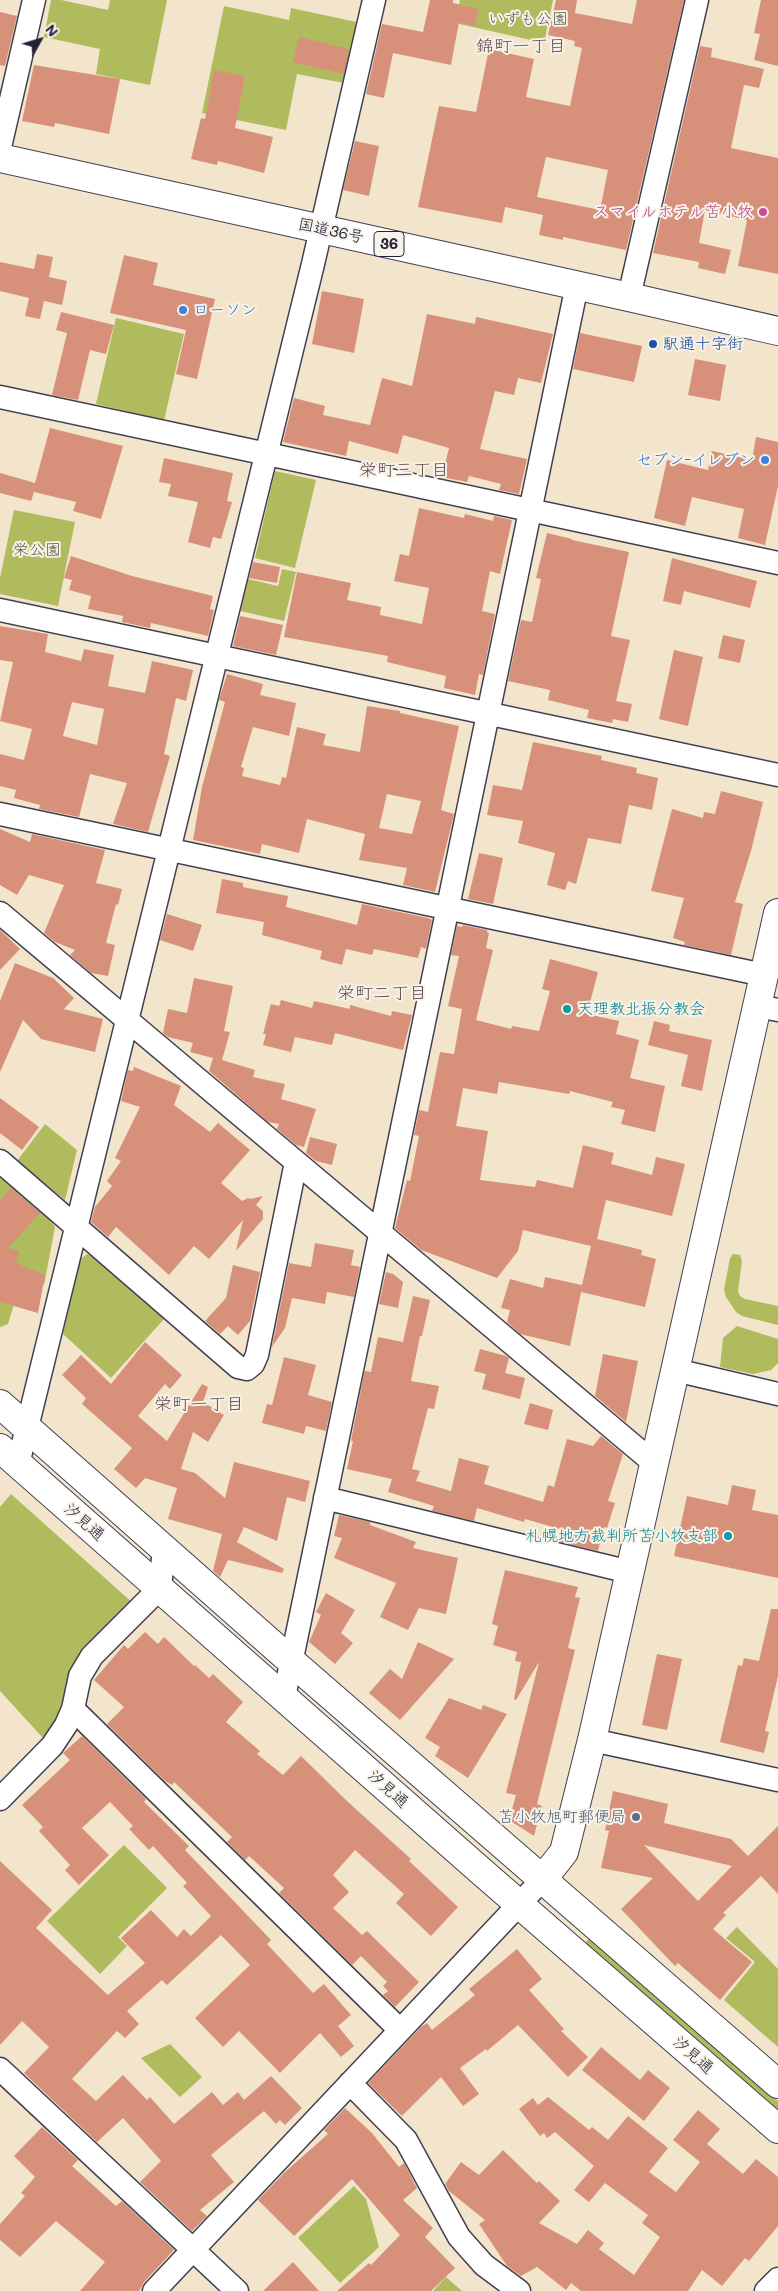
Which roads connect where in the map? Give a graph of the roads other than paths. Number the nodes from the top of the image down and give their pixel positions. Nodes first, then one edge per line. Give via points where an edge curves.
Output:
1 (34, 0) edge
2 (374, 0) edge
3 (697, 0) edge
4 (0, 147) edge
5 (0, 158) edge
6 (322, 229) junction
7 (577, 285) junction
8 (629, 297) junction
9 (778, 331) edge
10 (0, 397) edge
11 (266, 454) junction
12 (530, 510) junction
13 (778, 563) edge
14 (0, 610) edge
15 (217, 656) junction
16 (488, 713) junction
17 (778, 775) edge
18 (0, 814) edge
19 (169, 850) junction
20 (448, 908) junction
21 (0, 913) edge
22 (778, 913) edge
23 (764, 974) junction
24 (768, 1008) edge
25 (126, 1019) junction
26 (0, 1161) edge
27 (296, 1162) junction
28 (75, 1226) junction
29 (380, 1234) junction
30 (675, 1370) junction
31 (778, 1394) edge
32 (0, 1404) edge
33 (27, 1427) junction
34 (9, 1456) edge
35 (654, 1462) junction
36 (325, 1498) junction
37 (164, 1548) junction
38 (630, 1572) junction
39 (160, 1588) junction
40 (291, 1661) junction
41 (284, 1697) junction
42 (73, 1709) junction
43 (592, 1740) junction
44 (778, 1780) edge
45 (0, 1799) edge
46 (542, 1880) junction
47 (519, 1904) junction
48 (400, 2030) junction
49 (0, 2069) edge
50 (350, 2083) junction
51 (778, 2084) edge
52 (778, 2129) edge
53 (193, 2250) junction
54 (778, 2279) edge
55 (154, 2291) edge
56 (237, 2291) edge
57 (519, 2291) edge
58 (766, 2291) edge

1 - 4 street
2 - 6 street
3 - 8 street
5 - 6 main road, 国道36号 / 36
6 - 7 main road, 国道36号 / 36
6 - 11 street
7 - 8 main road, 国道36号 / 36
7 - 12 street
8 - 9 main road, 国道36号 / 36
10 - 11 street
11 - 12 street
11 - 15 street
12 - 13 street
12 - 16 street
14 - 15 street
15 - 16 street
15 - 19 street
16 - 17 street
16 - 20 street
18 - 19 street
19 - 20 street
19 - 25 street
20 - 23 street
20 - 29 street
21 - 25 street
22 - 23 main road
23 - 24 main road
24 - 30 main road
25 - 27 street
25 - 28 street
26 - 28 street
27 - 28 street via 257,1355 247,1369 238,1367
27 - 29 street
28 - 33 street
29 - 35 street
29 - 36 street
30 - 31 street
30 - 35 main road
32 - 33 main road, 汐見通
33 - 34 street
33 - 37 main road, 汐見通
34 - 39 main road, 汐見通
35 - 38 main road
36 - 38 street
36 - 40 street
37 - 39 street
37 - 40 main road, 汐見通
38 - 43 main road
39 - 41 main road, 汐見通
39 - 42 street via 92,1656 80,1676
40 - 41 street
40 - 46 main road, 汐見通
41 - 47 main road, 汐見通
42 - 45 street via 52,1746
42 - 48 street
43 - 44 street
43 - 46 main road via 564,1852
46 - 47 street
46 - 51 main road, 汐見通
47 - 48 street
47 - 52 main road, 汐見通
48 - 50 street
49 - 53 street
50 - 53 street
50 - 57 street via 406,2140 459,2238 484,2265
53 - 55 street
53 - 56 street
54 - 58 street

